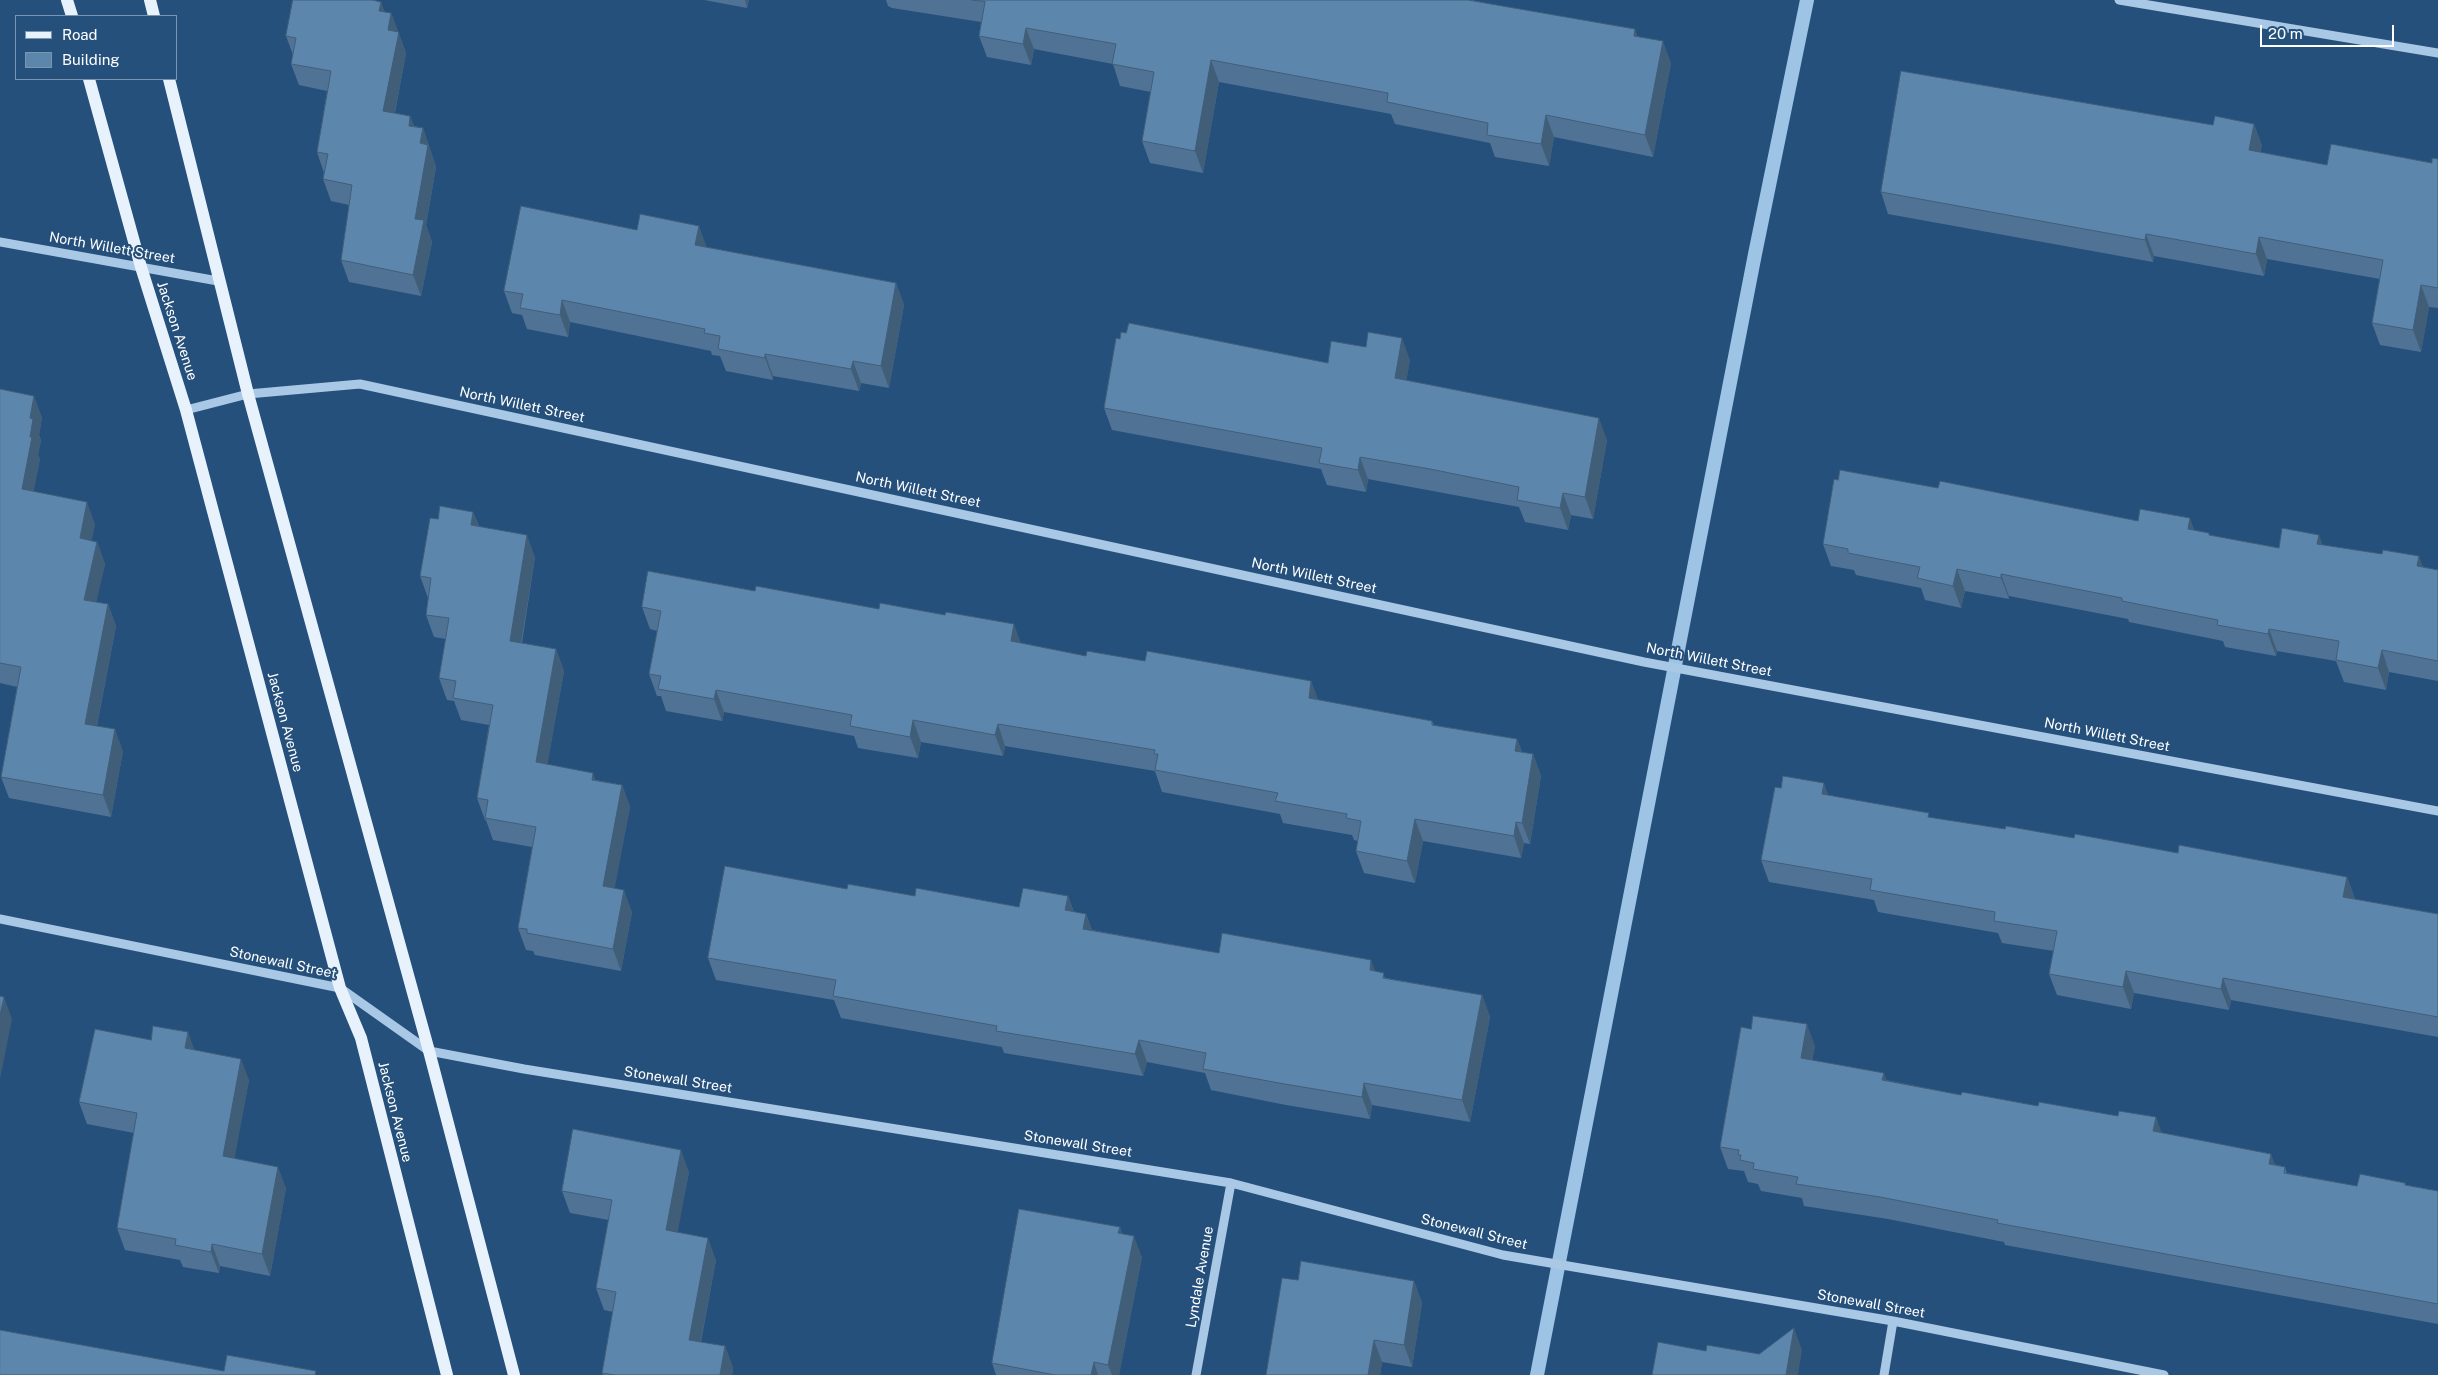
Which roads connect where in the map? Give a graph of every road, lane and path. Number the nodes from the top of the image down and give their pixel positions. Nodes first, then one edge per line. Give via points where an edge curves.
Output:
1 (67, 0) edge
2 (150, 0) edge
3 (2119, 0) edge
4 (72, 15) edge
5 (154, 15) edge
6 (2438, 53) edge
7 (89, 80) edge
8 (170, 80) edge
9 (0, 242) edge
10 (141, 267) junction
11 (218, 281) junction
12 (248, 394) junction
13 (186, 410) junction
14 (2438, 811) edge
15 (0, 919) edge
16 (340, 988) junction
17 (429, 1051) junction
18 (1231, 1183) junction
19 (1893, 1321) junction
20 (447, 1375) edge
21 (514, 1375) edge
22 (1196, 1375) edge
23 (1884, 1375) edge
24 (2164, 1375) edge

1 - 4 main road
2 - 5 main road
3 - 6 street
7 - 10 main road, Jackson Avenue
8 - 11 main road
9 - 10 street, North Willett Street
10 - 11 street, North Willett Street
10 - 13 main road, Jackson Avenue
11 - 12 main road
12 - 13 street, North Willett Street
12 - 14 street, North Willett Street via 360,384 1644,662
12 - 17 main road
13 - 16 main road, Jackson Avenue
15 - 16 street, Stonewall Street
16 - 17 street, Stonewall Street
16 - 20 main road, Jackson Avenue via 361,1038
17 - 18 street, Stonewall Street
17 - 21 main road
18 - 19 street, Stonewall Street via 1503,1255
18 - 22 street, Lyndale Avenue
19 - 23 street
19 - 24 street, Stonewall Street

